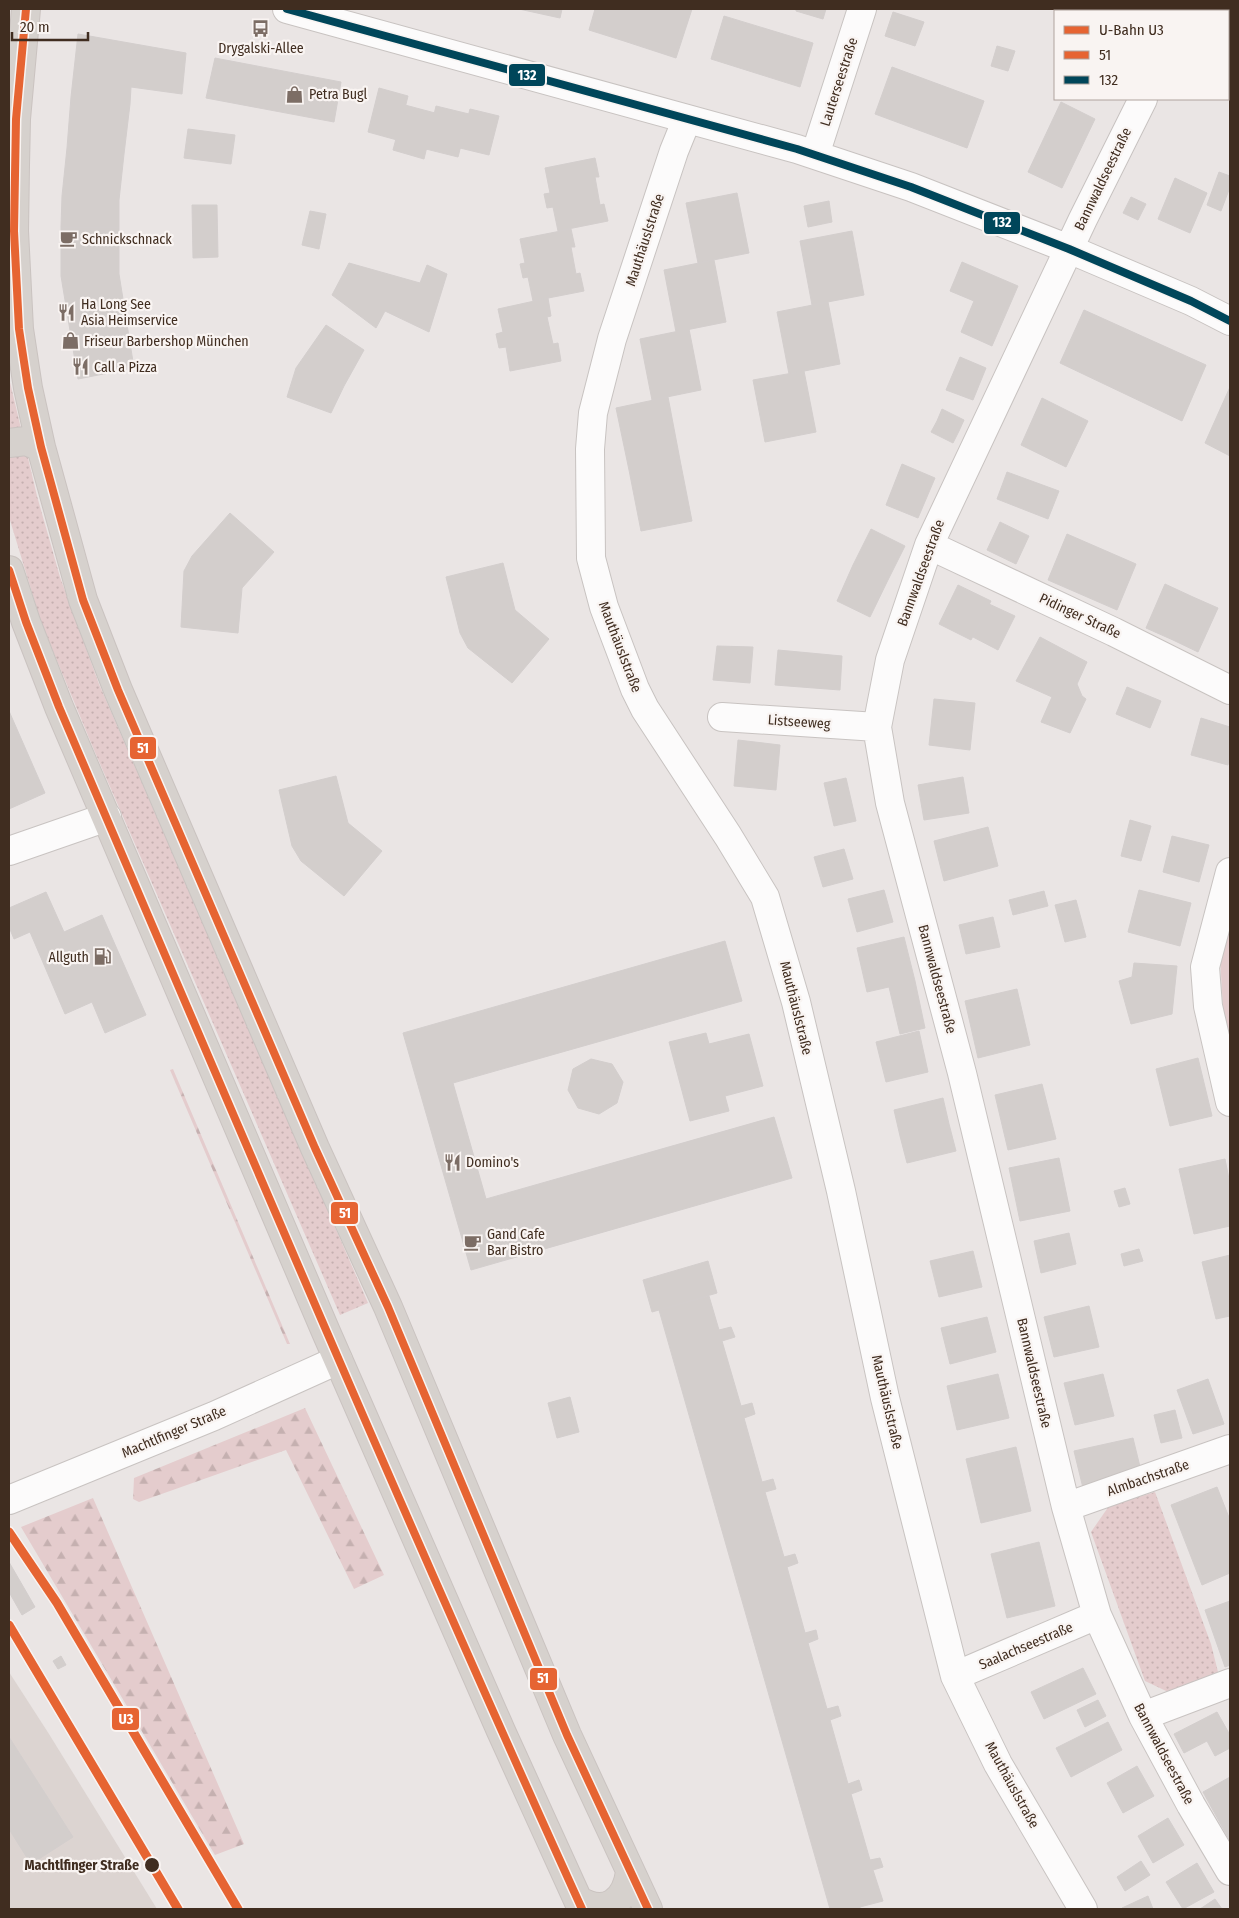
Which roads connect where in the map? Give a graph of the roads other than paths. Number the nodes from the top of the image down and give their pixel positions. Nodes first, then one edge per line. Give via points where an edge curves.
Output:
1 (26, 9) edge
2 (287, 9) edge
3 (862, 9) edge
4 (1143, 100) edge
5 (687, 119) junction
6 (815, 155) junction
7 (1069, 249) junction
8 (1230, 321) edge
9 (9, 443) edge
10 (42, 447) junction
11 (929, 544) junction
12 (9, 570) edge
13 (1230, 690) edge
14 (722, 717) dead end
15 (877, 727) junction
16 (107, 817) junction
17 (9, 851) edge
18 (1230, 872) edge
19 (1230, 1102) edge
20 (338, 1360) junction
21 (1230, 1449) edge
22 (9, 1500) edge
23 (1066, 1507) junction
24 (1097, 1615) junction
25 (955, 1676) junction
26 (1230, 1683) edge
27 (1143, 1716) junction
28 (1230, 1871) edge
29 (630, 1872) junction
30 (580, 1905) edge
31 (648, 1909) edge
32 (1083, 1909) edge

1 - 10 main road via 16,119 14,231 19,329
2 - 5 street
3 - 6 street, Lauterseestraße
4 - 7 street, Bannwaldseestraße
5 - 6 street
5 - 25 street, Mauthäuslstraße via 612,339 593,413 590,449 591,558 604,607 645,709 766,897 796,1002 885,1398
6 - 7 street via 912,187
7 - 8 street
7 - 11 street, Bannwaldseestraße
9 - 10 main road via 26,442
10 - 29 main road via 82,600 118,690 316,1148 388,1306 567,1735
11 - 13 street, Pidinger Straße
11 - 15 street, Bannwaldseestraße via 890,660
12 - 16 main road via 59,707
14 - 15 street, Listseeweg
15 - 23 street, Bannwaldseestraße via 890,803 962,1073
16 - 17 street
16 - 20 main road
18 - 19 street via 1205,967 1208,1006
20 - 22 street, Machtlfinger Straße via 214,1416
20 - 30 main road
21 - 23 street, Almbachstraße
23 - 24 street, Bannwaldseestraße
24 - 25 street, Saalachseestraße
24 - 27 street, Bannwaldseestraße
25 - 32 street, Mauthäuslstraße via 998,1764
26 - 27 street
27 - 28 street, Bannwaldseestraße
29 - 30 main road via 626,1891 618,1901 604,1906
29 - 31 main road

